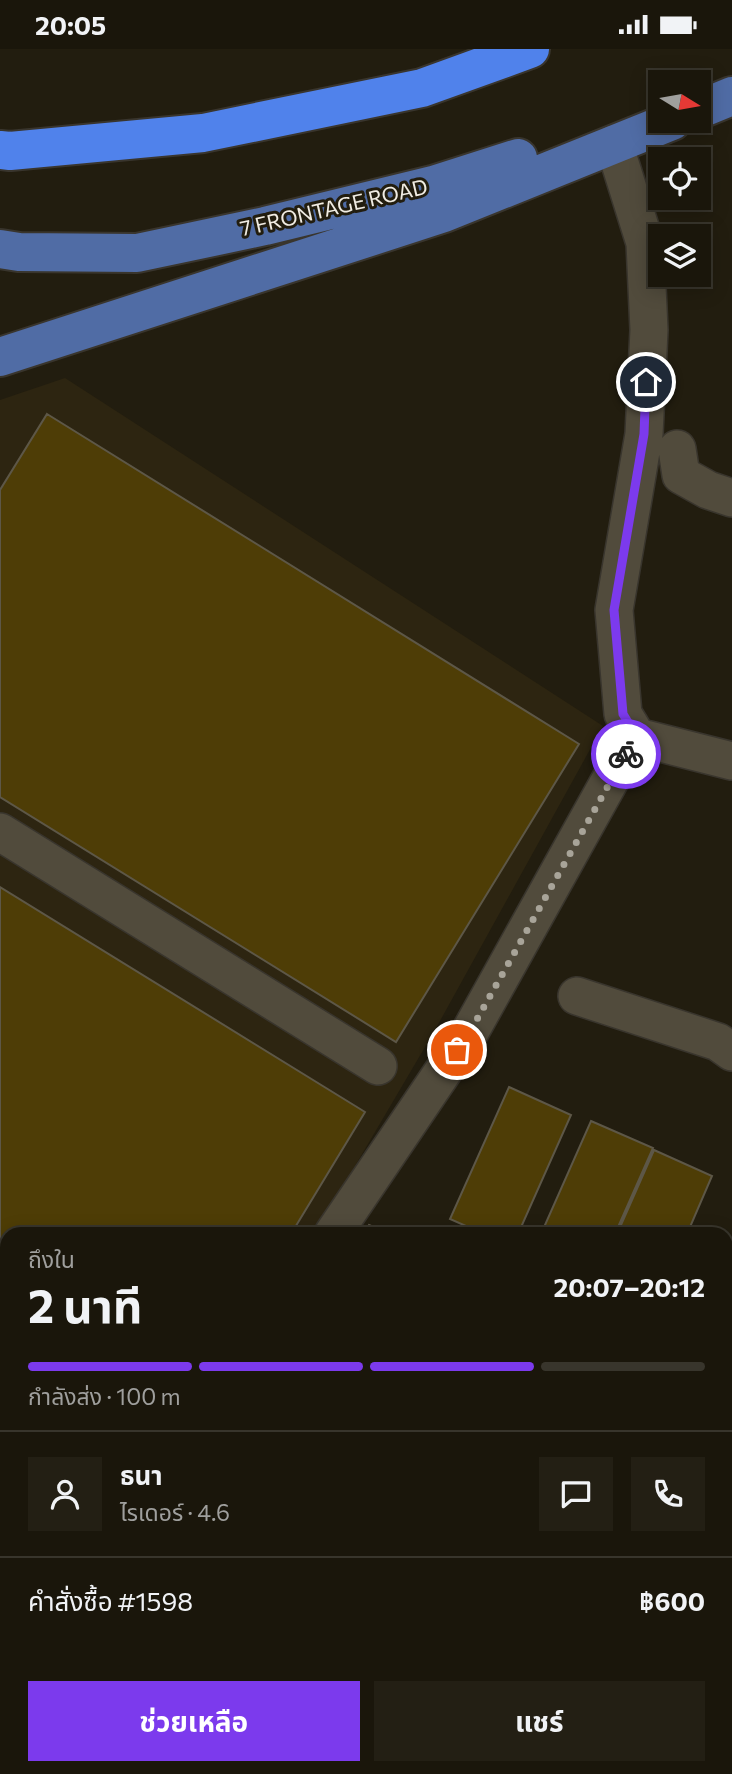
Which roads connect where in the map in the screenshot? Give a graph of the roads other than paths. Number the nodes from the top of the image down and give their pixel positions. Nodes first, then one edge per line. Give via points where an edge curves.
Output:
1 (530, 49) edge
2 (732, 89) edge
3 (711, 96) edge
4 (732, 96) edge
5 (711, 105) edge
6 (648, 116) edge
7 (648, 131) edge
8 (614, 144) junction
9 (0, 150) edge
10 (0, 249) edge
11 (0, 357) edge
12 (677, 449) dead end
13 (732, 498) edge
14 (637, 737) junction
15 (732, 761) edge
16 (0, 832) edge
17 (577, 996) dead end
18 (732, 1052) edge
19 (378, 1066) dead end
20 (338, 1227) edge

1 - 9 highway via 422,88 203,133
2 - 3 main road
4 - 5 main road
6 - 10 main road, 7 FRONTAGE ROAD via 433,185 150,251
7 - 8 main road
8 - 11 main road via 444,213
8 - 14 street via 645,243 649,330 644,434 614,610 623,714
12 - 13 street via 681,475
14 - 15 street
14 - 20 street via 471,1030
16 - 19 street
17 - 18 street via 718,1042

